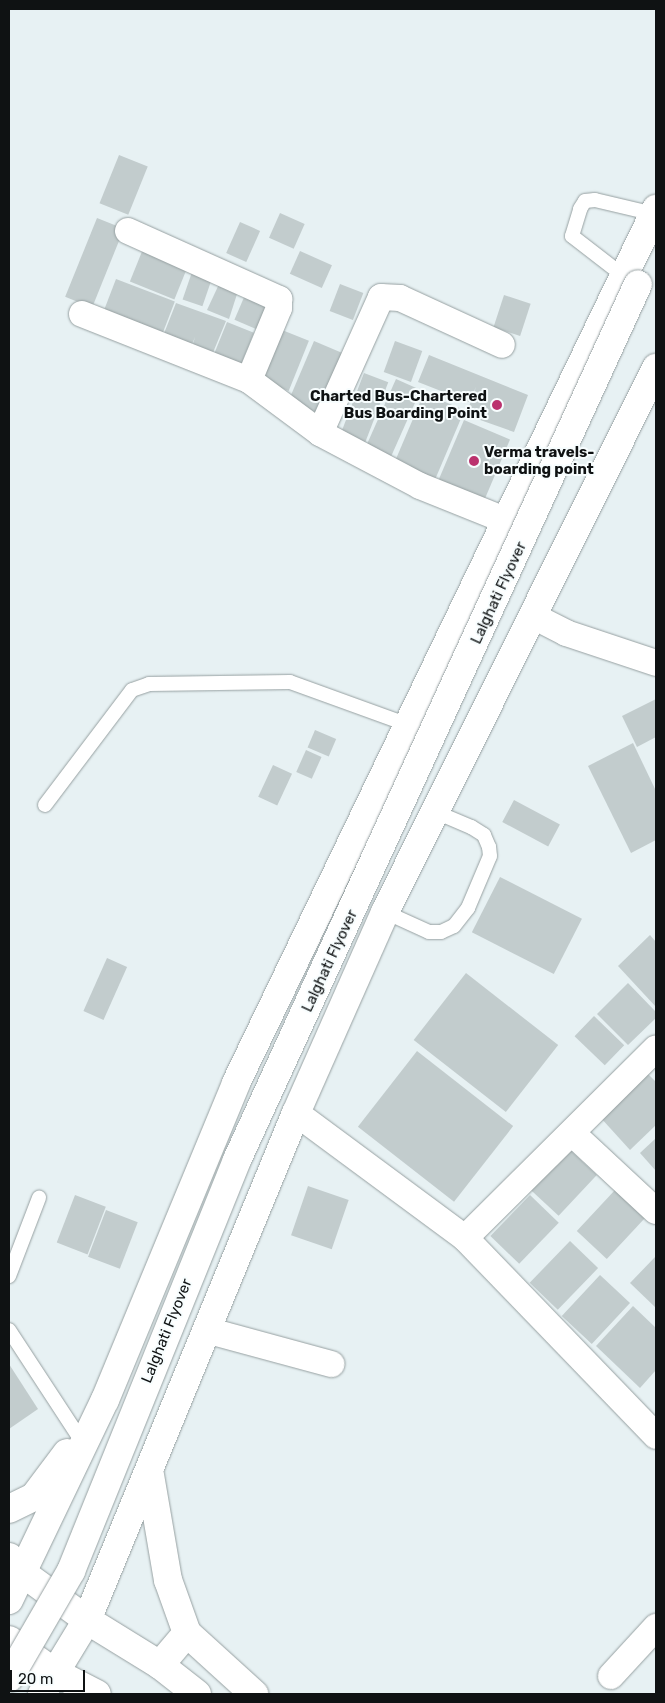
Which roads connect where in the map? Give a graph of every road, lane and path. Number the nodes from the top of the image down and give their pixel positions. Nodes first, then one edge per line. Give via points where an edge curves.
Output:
1 (655, 212) edge
2 (128, 231) dead end
3 (656, 244) edge
4 (632, 280) junction
5 (82, 314) dead end
6 (502, 345) dead end
7 (656, 368) edge
8 (249, 380) junction
9 (320, 433) junction
10 (507, 521) junction
11 (536, 617) junction
12 (656, 663) edge
13 (409, 725) junction
14 (45, 805) dead end
15 (436, 812) junction
16 (385, 912) junction
17 (656, 1048) edge
18 (296, 1113) junction
19 (573, 1134) junction
20 (40, 1198) dead end
21 (656, 1211) edge
22 (465, 1238) junction
23 (9, 1276) edge
24 (9, 1330) edge
25 (206, 1330) junction
26 (331, 1364) dead end
27 (105, 1400) junction
28 (79, 1436) junction
29 (656, 1436) edge
30 (150, 1475) junction
31 (9, 1509) edge
32 (17, 1565) edge
33 (9, 1600) edge
34 (87, 1620) junction
35 (656, 1627) edge
36 (187, 1633) junction
37 (9, 1640) edge
38 (160, 1665) junction
39 (611, 1676) dead end
40 (9, 1678) edge
41 (48, 1683) edge
42 (97, 1694) edge
43 (197, 1694) edge
44 (254, 1694) edge

1 - 4 main road
1 - 4 lane via 595,200 585,201 580,209 572,236
2 - 8 street via 278,299 279,308
3 - 4 main road, Lalghati Flyover
4 - 10 main road
4 - 40 main road, Lalghati Flyover, bridge via 237,1160 70,1572
5 - 8 street
6 - 9 street via 400,298 380,297
7 - 11 main road
8 - 9 street
9 - 10 street via 420,486
10 - 13 main road
11 - 12 street via 566,633
11 - 15 main road
13 - 14 lane via 290,682 150,684 132,690
13 - 27 main road via 236,1083
15 - 16 main road
15 - 16 lane via 484,835 489,847 490,856 468,908 454,926 441,932 429,932
16 - 18 main road
17 - 19 street
18 - 22 street
18 - 25 main road
19 - 21 street
19 - 22 street
20 - 23 lane
22 - 29 street
24 - 28 lane
25 - 26 street
25 - 30 main road
27 - 28 main road
27 - 32 main road
28 - 31 main road via 34,1497
30 - 34 main road
30 - 36 main road via 168,1580
32 - 33 main road
32 - 34 main road
34 - 38 main road
34 - 41 main road
35 - 39 street
36 - 38 main road
36 - 44 main road
37 - 41 main road
38 - 43 main road
41 - 42 main road

